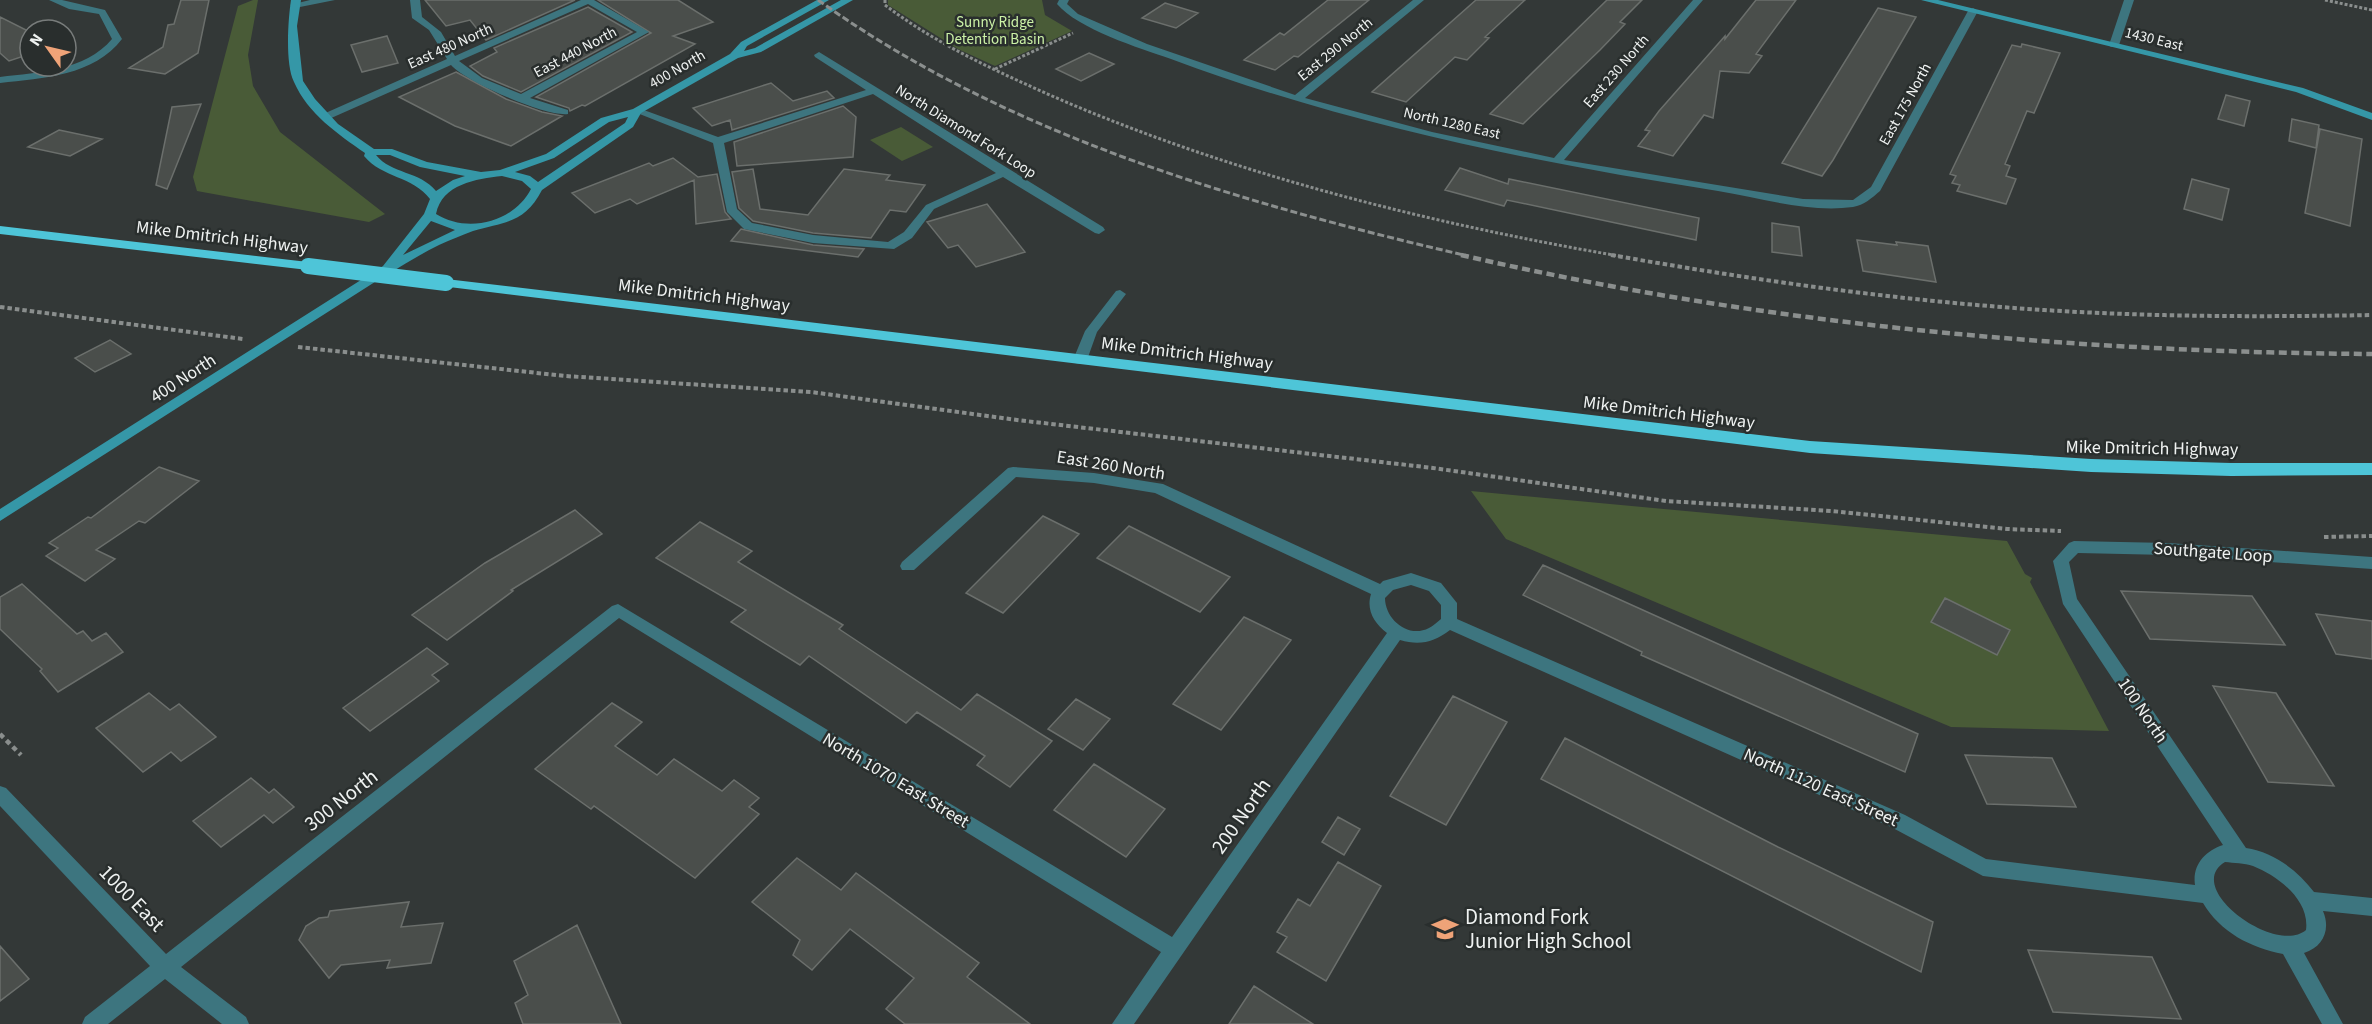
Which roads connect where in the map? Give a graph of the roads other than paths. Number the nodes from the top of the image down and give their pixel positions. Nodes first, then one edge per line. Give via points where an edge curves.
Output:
1 (54, 0) edge
2 (330, 0) edge
3 (415, 0) edge
4 (587, 0) edge
5 (824, 0) edge
6 (848, 0) edge
7 (1419, 0) edge
8 (1698, 0) edge
9 (1926, 0) edge
10 (2129, 0) edge
11 (296, 2) edge
12 (1063, 2) edge
13 (1972, 11) junction
14 (2114, 45) junction
15 (819, 55) dead end
16 (734, 56) junction
17 (454, 61) junction
18 (0, 80) edge
19 (875, 90) junction
20 (1298, 98) junction
21 (520, 99) junction
22 (636, 111) junction
23 (564, 112) dead end
24 (325, 117) junction
25 (2372, 117) edge
26 (718, 141) junction
27 (371, 152) junction
28 (1557, 161) junction
29 (502, 172) junction
30 (1004, 173) junction
31 (479, 175) junction
32 (537, 188) junction
33 (435, 198) junction
34 (1855, 203) joint
35 (430, 215) junction
36 (474, 227) junction
37 (0, 230) edge
38 (1099, 230) dead end
39 (385, 270) junction
40 (1120, 294) dead end
41 (1080, 360) junction
42 (2372, 469) edge
43 (0, 516) edge
44 (2061, 561) joint
45 (2372, 563) edge
46 (908, 566) dead end
47 (1380, 591) junction
48 (618, 610) joint
49 (1449, 622) junction
50 (1396, 633) junction
51 (0, 794) edge
52 (2239, 853) junction
53 (2207, 894) junction
54 (2312, 902) junction
55 (2372, 907) edge
56 (2289, 946) junction
57 (1174, 949) junction
58 (165, 967) junction
59 (92, 1024) edge
60 (239, 1024) edge
61 (1122, 1024) edge
62 (2333, 1024) edge

1 - 18 street via 102,12 117,39 111,48 79,66
2 - 11 street
3 - 17 street via 417,18 439,34
4 - 17 street, East 480 North
4 - 21 street, East 440 North via 645,32
5 - 16 main road, 400 North via 744,44
6 - 16 main road, 400 North via 758,50
7 - 20 street, East 290 North
8 - 28 street, East 230 North
9 - 13 main road, 1430 East
10 - 14 street
11 - 24 main road via 292,46 298,81
12 - 20 street, North 1280 East via 1075,16 1154,50
13 - 14 main road, 1430 East
13 - 34 street, East 175 North via 1876,189
14 - 25 main road, 1430 East via 2299,90
15 - 19 street, North Diamond Fork Loop
16 - 22 main road, 400 North
17 - 21 street via 459,68
17 - 24 street, East 480 North
19 - 26 street
19 - 30 street, North Diamond Fork Loop
20 - 28 street, North 1280 East via 1361,117
21 - 23 street
22 - 26 street
22 - 29 main road via 605,120 550,156
22 - 32 main road via 629,124
24 - 27 main road
26 - 30 street via 730,210 748,226 813,239 890,246 908,235 930,207
27 - 31 main road via 392,152 424,165
27 - 33 main road via 379,165 416,178 428,186
28 - 34 street, North 1280 East via 1816,202
29 - 31 main road
29 - 32 main road via 526,178
30 - 38 street, North Diamond Fork Loop
31 - 33 main road via 452,185
32 - 36 main road via 531,201 517,213
33 - 35 main road
35 - 36 main road via 444,224
35 - 39 main road
36 - 39 main road
37 - 41 highway, Mike Dmitrich Highway, bridge
39 - 43 main road, 400 North
40 - 41 street via 1091,331
41 - 42 highway, Mike Dmitrich Highway via 1706,436 1907,456 2134,468
44 - 45 street, Southgate Loop via 2074,547 2168,549
44 - 52 street, 100 North via 2069,600
46 - 47 street, East 260 North via 1013,472 1158,488
47 - 49 street via 1411,579 1435,586 1449,603
47 - 50 street via 1375,609 1386,627
48 - 57 street, North 1070 East Street
48 - 58 street, 300 North
49 - 50 street via 1433,635 1408,637
49 - 53 street, North 1120 East Street via 1898,821 1983,867
50 - 57 street, 200 North
51 - 58 street, 1000 East
52 - 53 street via 2210,858 2204,868
52 - 54 street via 2276,866
53 - 56 street via 2233,924 2271,943
54 - 55 street
54 - 56 street via 2318,924 2314,936
56 - 62 street
57 - 61 street, 200 North
58 - 59 street, 300 North
58 - 60 street, 1000 East

